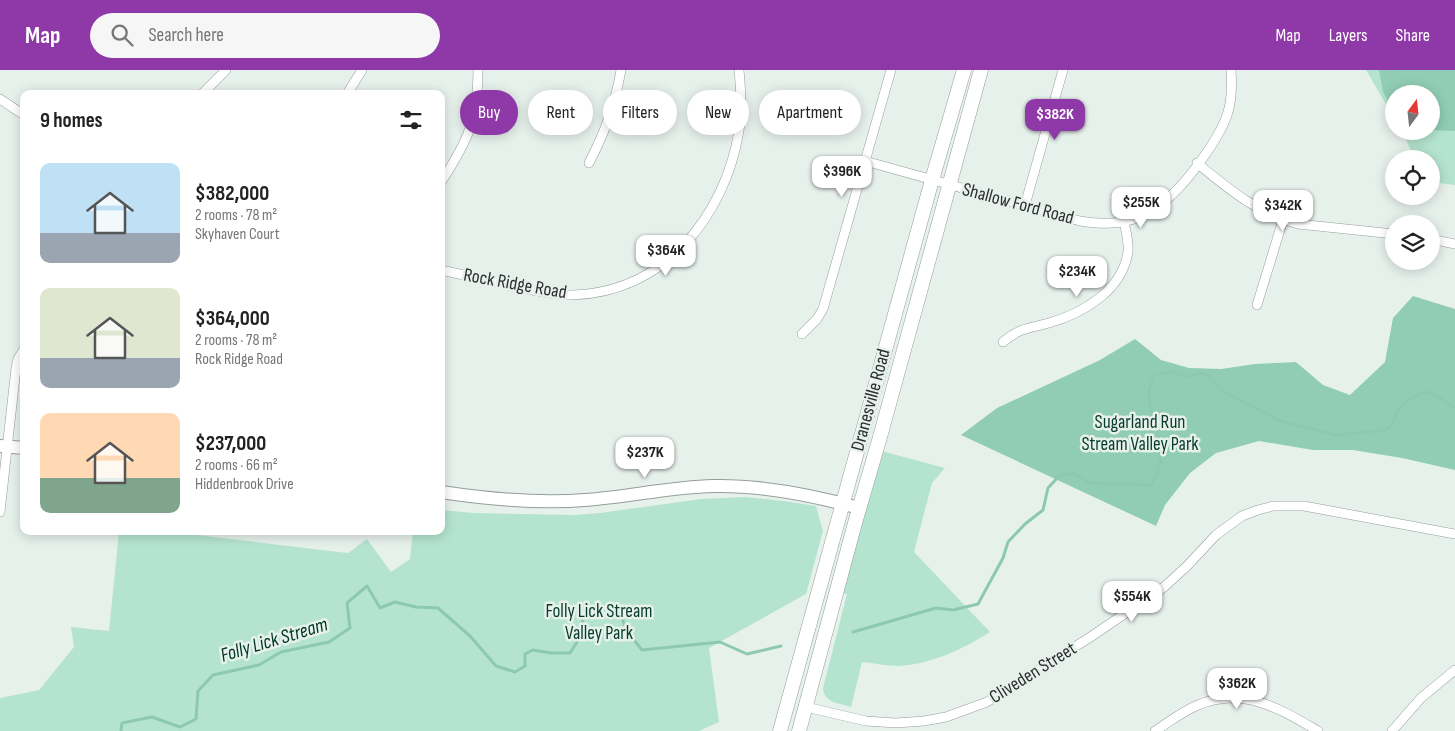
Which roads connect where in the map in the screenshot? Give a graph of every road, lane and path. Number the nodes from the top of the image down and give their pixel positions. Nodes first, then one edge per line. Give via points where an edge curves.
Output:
1 (226, 70) edge
2 (362, 70) edge
3 (478, 70) edge
4 (621, 70) edge
5 (739, 70) edge
6 (891, 70) edge
7 (964, 70) edge
8 (981, 70) edge
9 (1063, 70) edge
10 (1231, 70) edge
11 (206, 90) edge
12 (350, 90) edge
13 (0, 99) edge
14 (20, 112) edge
15 (865, 161) junction
16 (589, 164) dead end
17 (1197, 164) junction
18 (445, 176) edge
19 (932, 180) junction
20 (948, 185) junction
21 (1025, 205) junction
22 (1283, 220) junction
23 (1124, 222) junction
24 (1385, 233) edge
25 (1440, 242) edge
26 (1455, 244) edge
27 (445, 271) edge
28 (1256, 305) dead end
29 (802, 334) dead end
30 (1003, 342) dead end
31 (20, 356) edge
32 (4, 446) edge
33 (20, 448) edge
34 (445, 492) edge
35 (843, 503) junction
36 (860, 508) junction
37 (0, 512) edge
38 (1455, 534) edge
39 (1455, 670) edge
40 (806, 707) junction
41 (877, 727) edge
42 (780, 731) edge
43 (799, 731) edge
44 (1155, 731) edge
45 (1318, 731) edge
46 (1392, 731) edge

1 - 11 street
2 - 12 street
3 - 18 street via 472,127
4 - 16 street via 617,96
5 - 27 street, Rock Ridge Road via 739,130 729,172 700,226 660,267 615,288 573,295 545,293
6 - 15 street
7 - 19 main road, Dranesville Road
8 - 20 main road, Dranesville Road
9 - 21 street
10 - 17 street, Shallow Ford Road via 1226,117
13 - 14 street
15 - 19 street, Shallow Ford Road
15 - 29 street via 822,309
17 - 22 street via 1245,201
17 - 23 street, Shallow Ford Road via 1166,201 1152,211
19 - 20 street, Shallow Ford Road
19 - 35 main road, Dranesville Road
20 - 21 street, Shallow Ford Road
20 - 36 main road, Dranesville Road
21 - 23 street, Shallow Ford Road via 1080,221
22 - 24 street
22 - 28 street
23 - 30 street via 1128,248 1126,259 1106,293 1077,312 1047,324 1022,329
25 - 26 street
31 - 32 street
32 - 33 street
32 - 37 street
34 - 35 street via 560,502 722,486 776,490
35 - 36 street
35 - 42 main road, Dranesville Road
36 - 40 main road, Dranesville Road
38 - 41 street, Cliveden Street via 1304,506 1273,506 1258,510 1235,520 1216,534 1164,588 993,699 946,717
39 - 46 street via 1421,698
40 - 41 street, Cliveden Street via 866,721
40 - 43 main road, Dranesville Road
44 - 45 street via 1199,704 1226,698 1271,705

